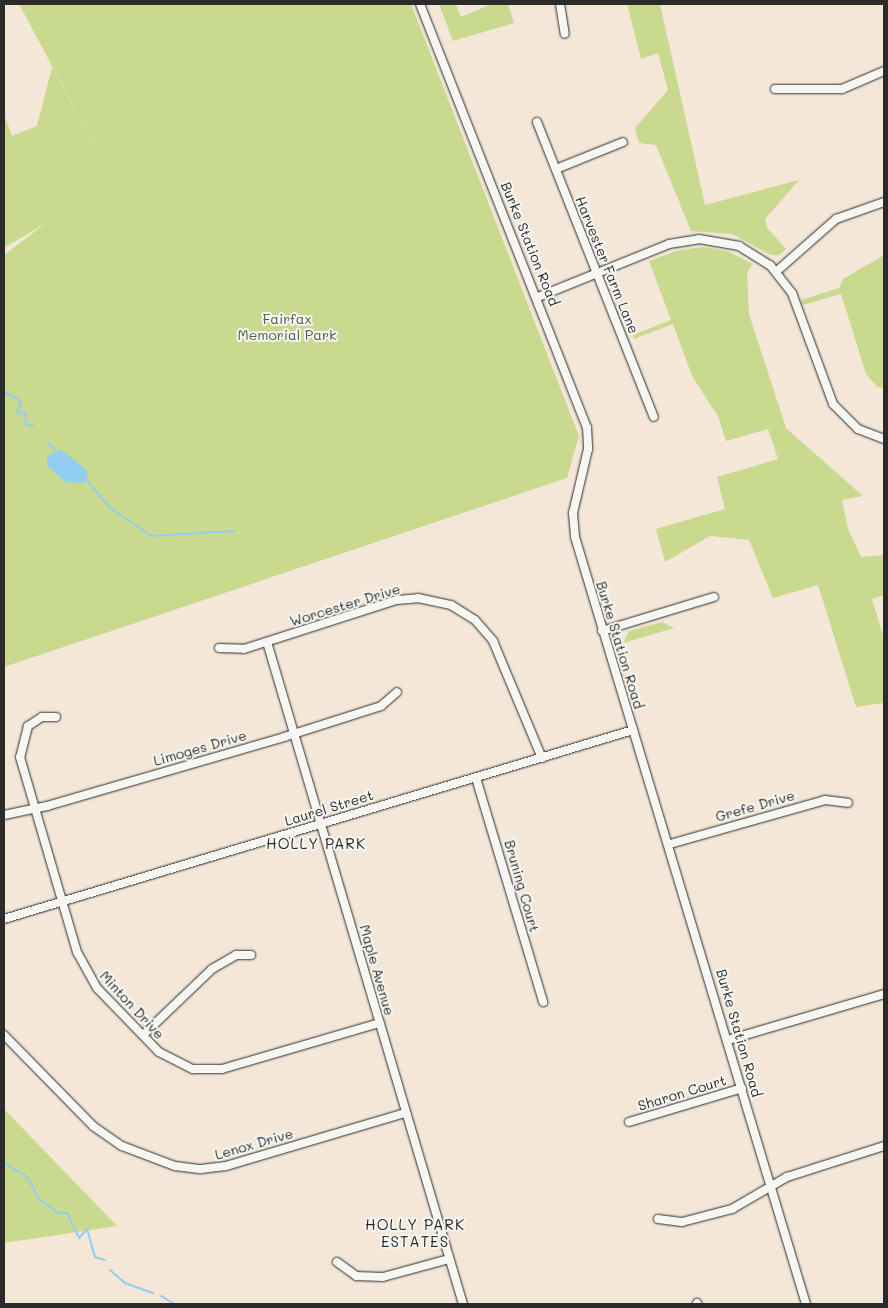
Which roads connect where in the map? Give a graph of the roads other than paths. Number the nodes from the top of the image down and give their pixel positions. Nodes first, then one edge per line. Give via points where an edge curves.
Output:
1 (420, 4) edge
2 (560, 4) edge
3 (566, 34) dead end
4 (884, 71) edge
5 (774, 89) dead end
6 (537, 122) dead end
7 (623, 142) dead end
8 (556, 169) junction
9 (884, 202) edge
10 (777, 271) junction
11 (597, 273) junction
12 (538, 297) junction
13 (654, 417) dead end
14 (884, 439) edge
15 (714, 598) dead end
16 (602, 631) junction
17 (267, 642) junction
18 (220, 648) dead end
19 (397, 692) dead end
20 (56, 717) dead end
21 (633, 730) junction
22 (294, 733) junction
23 (542, 756) junction
24 (476, 778) junction
25 (848, 803) dead end
26 (35, 809) junction
27 (4, 815) edge
28 (321, 824) junction
29 (670, 844) junction
30 (62, 901) junction
31 (4, 919) edge
32 (251, 955) dead end
33 (884, 994) edge
34 (543, 1002) dead end
35 (379, 1023) junction
36 (4, 1035) edge
37 (142, 1035) junction
38 (728, 1040) junction
39 (742, 1088) junction
40 (404, 1114) junction
41 (629, 1122) dead end
42 (884, 1146) edge
43 (771, 1186) junction
44 (658, 1219) dead end
45 (449, 1259) junction
46 (337, 1262) dead end
47 (463, 1304) edge
48 (806, 1304) edge

1 - 12 street, Burke Station Road
2 - 3 street
4 - 5 street via 842,89
6 - 8 street, Harvester Farm Lane
7 - 8 street
8 - 11 street, Harvester Farm Lane
9 - 10 street via 836,219
10 - 11 street via 739,246 699,239 669,244
10 - 14 street via 797,303 833,404 858,429
11 - 12 street
11 - 13 street, Harvester Farm Lane
12 - 16 street, Burke Station Road via 587,427 588,449 574,505 573,526
15 - 16 street
16 - 21 street, Burke Station Road
17 - 18 street, Worcester Drive via 244,649
17 - 22 street, Maple Avenue
17 - 23 street, Worcester Drive via 397,600 425,598 451,605 475,620 493,641
19 - 22 street, Limoges Drive via 381,706
20 - 26 street, Minton Drive via 32,722 21,746 22,767
21 - 23 street, Laurel Street
21 - 29 street, Burke Station Road
22 - 26 street, Limoges Drive
22 - 28 street, Maple Avenue
23 - 24 street, Laurel Street
24 - 28 street, Laurel Street
24 - 34 street, Bruning Court
25 - 29 street, Grefe Drive via 826,800
26 - 27 street, Limoges Drive
26 - 30 street, Minton Drive
28 - 30 street, Laurel Street
28 - 35 street, Maple Avenue
29 - 38 street, Burke Station Road
30 - 31 street, Laurel Street
30 - 37 street, Minton Drive via 88,975
32 - 37 street via 236,955 212,969
33 - 38 street
35 - 37 street, Minton Drive via 212,1070 172,1061
35 - 40 street, Maple Avenue
36 - 40 street, Lenox Drive via 94,1126 130,1149 175,1166 201,1170 226,1166
38 - 39 street, Burke Station Road
39 - 41 street, Sharon Court
39 - 43 street, Burke Station Road
40 - 45 street, Maple Avenue
42 - 43 street
43 - 44 street via 732,1209 682,1222
43 - 48 street, Burke Station Road
45 - 46 street via 383,1277 356,1276
45 - 47 street, Maple Avenue

